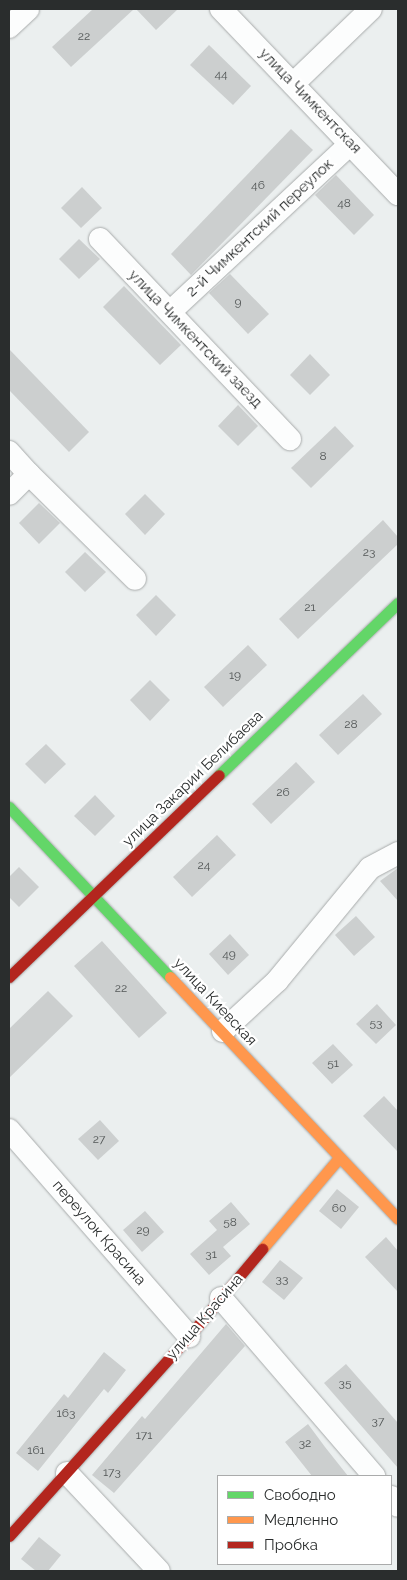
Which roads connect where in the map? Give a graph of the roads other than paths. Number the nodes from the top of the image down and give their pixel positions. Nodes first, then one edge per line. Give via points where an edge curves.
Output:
1 (28, 9) edge
2 (221, 9) edge
3 (371, 9) edge
4 (9, 27) edge
5 (293, 84) junction
6 (350, 144) junction
7 (398, 194) edge
8 (100, 239) dead end
9 (170, 312) junction
10 (290, 440) dead end
11 (9, 452) edge
12 (30, 474) junction
13 (9, 494) edge
14 (135, 578) dead end
15 (398, 604) edge
16 (9, 807) edge
17 (398, 853) edge
18 (93, 896) junction
19 (9, 977) edge
20 (223, 1031) junction
21 (9, 1130) edge
22 (339, 1158) junction
23 (398, 1219) edge
24 (221, 1298) junction
25 (189, 1336) junction
26 (67, 1474) junction
27 (373, 1475) edge
28 (9, 1536) edge
29 (159, 1571) edge

1 - 4 street
2 - 5 street, улица Чимкентская
3 - 5 street
5 - 6 street, улица Чимкентская
6 - 7 street, улица Чимкентская
6 - 9 street, 2-й Чимкентский переулок
8 - 9 street, улица Чимкентский заезд
9 - 10 street, улица Чимкентский заезд
11 - 12 street
12 - 13 street
12 - 14 street
15 - 18 street, улица Закарии Белибаева
16 - 18 street, улица Киевская
17 - 20 street via 370,868 277,981
18 - 19 street, улица Закарии Белибаева
18 - 20 street, улица Киевская
20 - 22 street, улица Киевская
21 - 25 street, переулок Красина
22 - 23 street, улица Киевская
22 - 24 street, улица Красина
24 - 25 street, улица Красина
24 - 27 street
25 - 26 street, улица Красина
26 - 28 street, улица Красина
26 - 29 street

